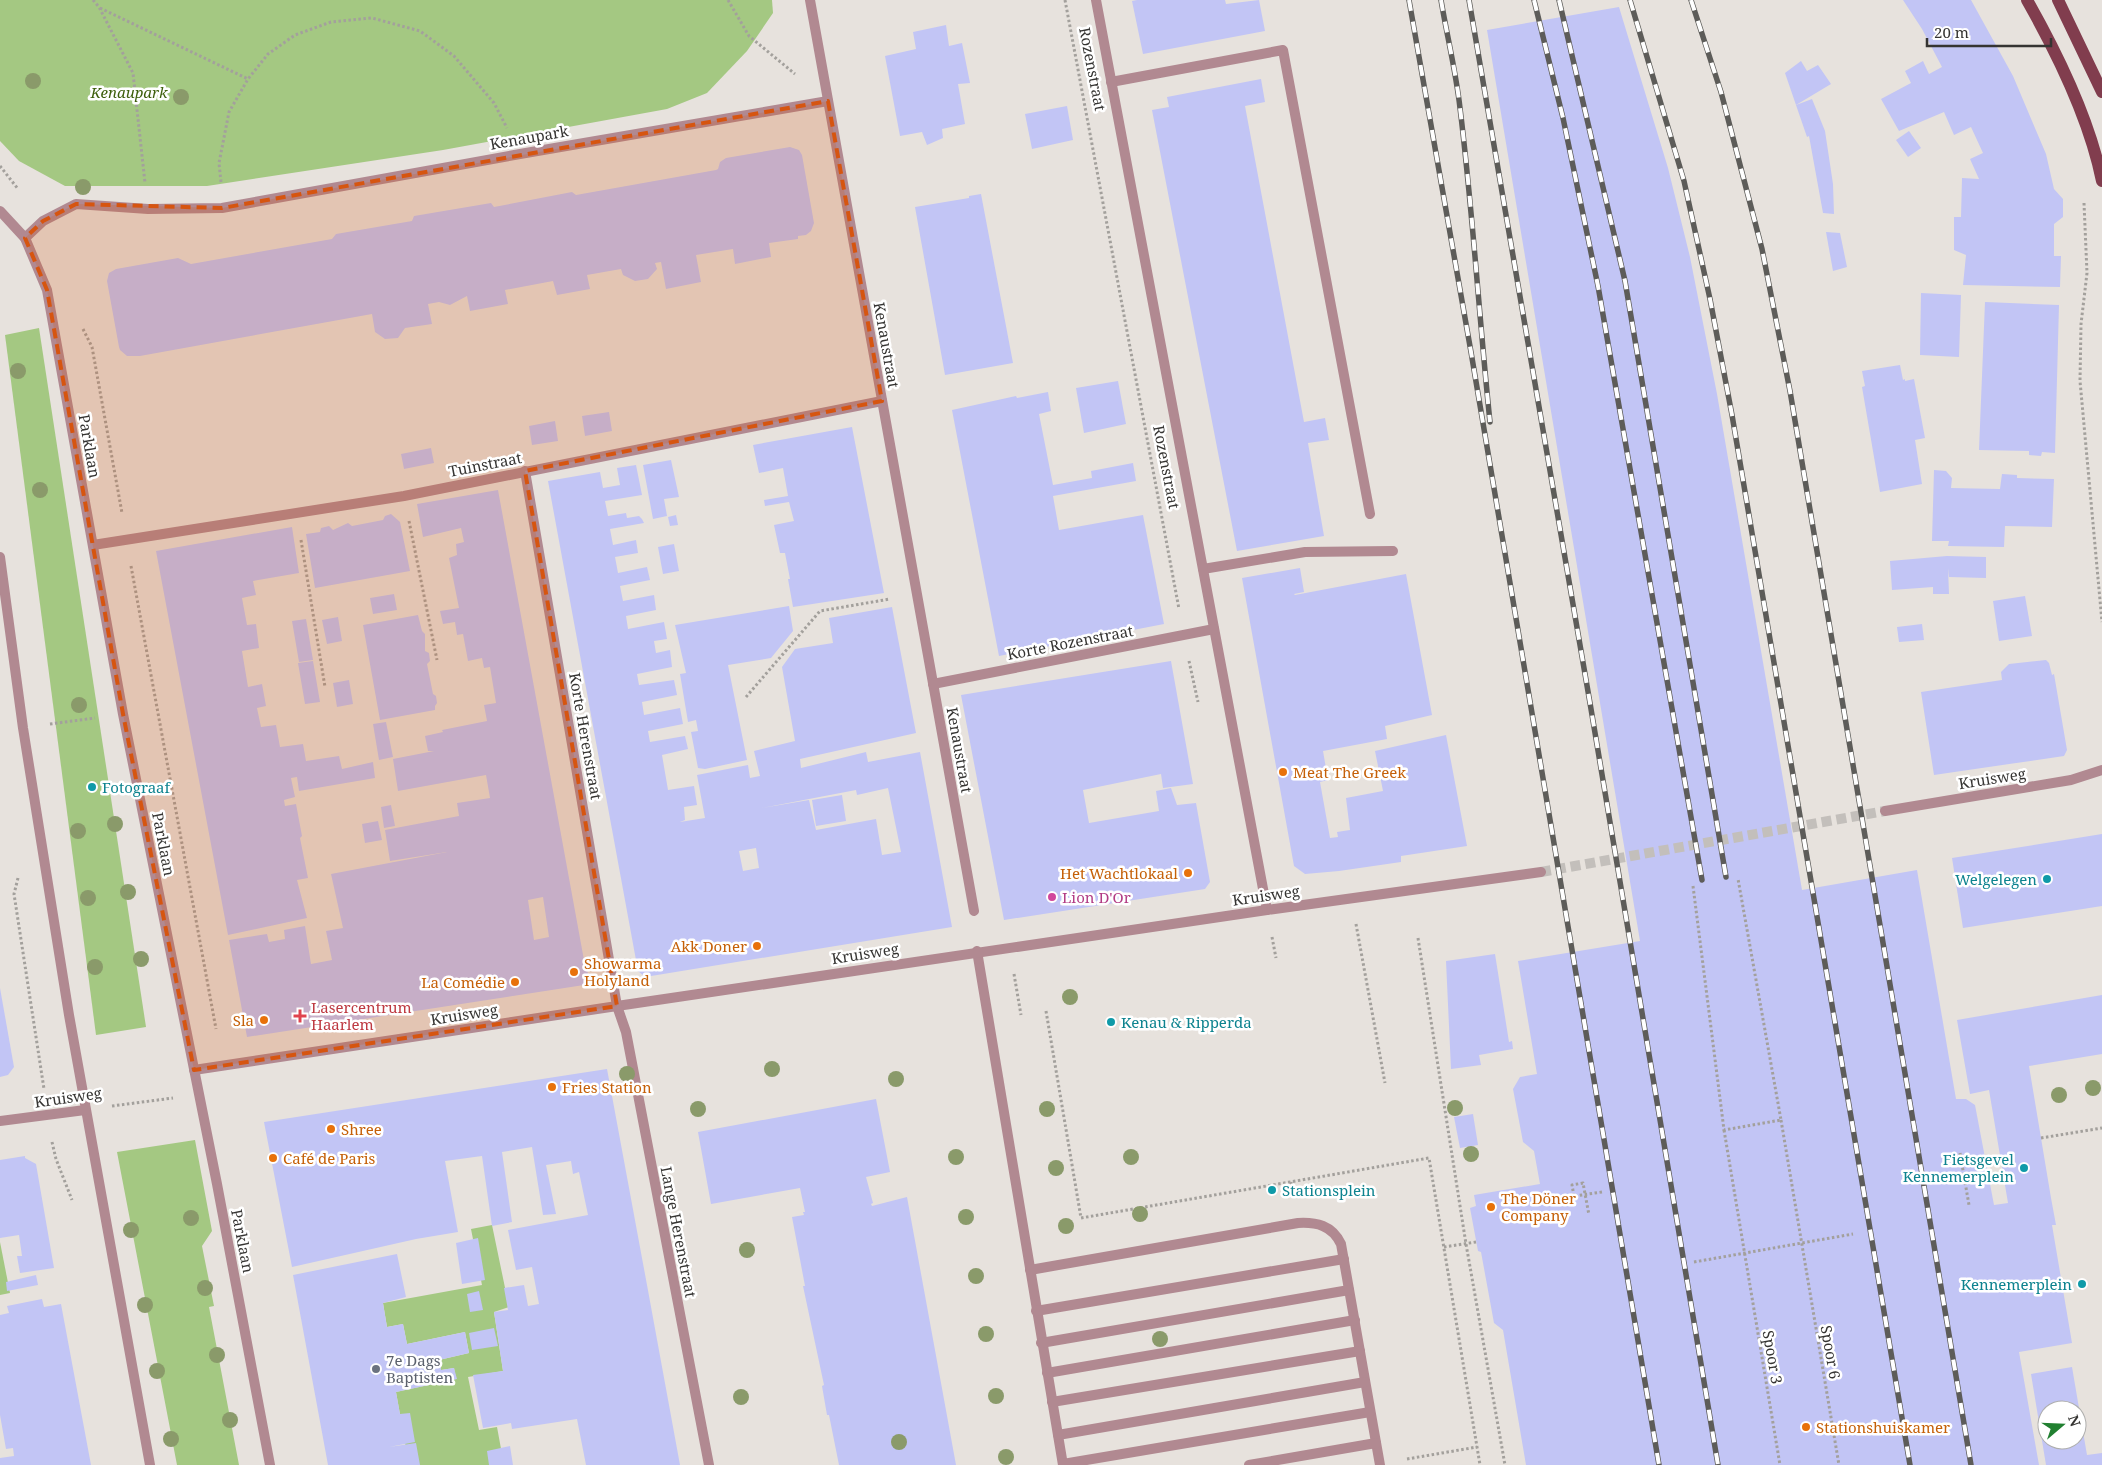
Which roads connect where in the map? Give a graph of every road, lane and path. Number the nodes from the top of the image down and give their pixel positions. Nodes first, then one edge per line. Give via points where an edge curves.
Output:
1 (93, 0) edge
2 (728, 0) edge
3 (810, 0) edge
4 (1065, 0) edge
5 (1096, 0) edge
6 (2027, 0) edge
7 (2058, 0) edge
8 (99, 7) junction
9 (248, 79) junction
10 (1111, 82) junction
11 (2102, 92) edge
12 (828, 101) junction
13 (520, 154) junction
14 (2102, 181) edge
15 (2083, 199) dead end
16 (222, 208) junction
17 (148, 209) junction
18 (0, 211) edge
19 (25, 238) junction
20 (81, 323) dead end
21 (882, 401) junction
22 (525, 471) junction
23 (404, 496) junction
24 (294, 512) junction
25 (1370, 514) dead end
26 (126, 539) junction
27 (93, 544) junction
28 (1393, 551) dead end
29 (0, 557) edge
30 (1203, 569) junction
31 (917, 595) junction
32 (2102, 622) edge
33 (1214, 629) junction
34 (1184, 635) junction
35 (437, 660) dead end
36 (933, 684) junction
37 (325, 687) dead end
38 (746, 697) dead end
39 (158, 709) junction
40 (1200, 711) dead end
41 (123, 714) junction
42 (23, 728) junction
43 (2102, 770) edge
44 (1885, 811) tunnel mouth
45 (1541, 872) tunnel mouth
46 (1738, 879) dead end
47 (1693, 886) dead end
48 (14, 894) dead end
49 (1267, 910) junction
50 (974, 912) dead end
51 (1356, 923) dead end
52 (1272, 935) dead end
53 (1418, 938) dead end
54 (978, 951) junction
55 (1276, 958) dead end
56 (1017, 986) dead end
57 (617, 1006) junction
58 (1046, 1011) dead end
59 (1021, 1015) dead end
60 (215, 1017) dead end
61 (194, 1070) junction
62 (1385, 1083) dead end
63 (199, 1095) junction
64 (84, 1110) junction
65 (48, 1115) junction
66 (1780, 1120) junction
67 (0, 1122) edge
68 (2102, 1128) edge
69 (1724, 1130) junction
70 (2041, 1138) dead end
71 (1960, 1153) dead end
72 (56, 1159) dead end
73 (1602, 1192) dead end
74 (1574, 1196) junction
75 (1555, 1199) dead end
76 (1969, 1205) dead end
77 (1589, 1215) dead end
78 (1853, 1234) dead end
79 (1476, 1242) dead end
80 (1800, 1243) junction
81 (1466, 1244) junction
82 (1444, 1247) junction
83 (1744, 1253) junction
84 (1344, 1260) junction
85 (1694, 1262) dead end
86 (1030, 1270) junction
87 (1350, 1290) junction
88 (1036, 1310) junction
89 (1355, 1320) junction
90 (1042, 1343) junction
91 (1360, 1351) junction
92 (1047, 1373) junction
93 (1365, 1382) junction
94 (1052, 1402) junction
95 (1370, 1412) junction
96 (1058, 1435) junction
97 (1376, 1444) junction
98 (1477, 1447) junction
99 (1063, 1464) edge
100 (1380, 1464) edge
101 (150, 1465) edge
102 (270, 1465) edge
103 (709, 1465) edge
104 (1249, 1465) edge
105 (1480, 1465) edge
106 (1505, 1465) edge
107 (1780, 1465) edge
108 (1839, 1465) edge

1 - 8 path
2 - 12 path via 749,36
3 - 12 street
4 - 34 path, Rozenstraat
5 - 10 street, Rozenstraat
6 - 14 main road via 2052,44 2099,165
7 - 11 main road
8 - 9 path
8 - 17 path via 133,73
9 - 13 path via 268,54 295,35 331,22 372,18 420,31 454,56 494,103
9 - 16 path via 229,112 219,162
10 - 25 street via 1283,50
10 - 30 street, Rozenstraat
12 - 13 street, Kenaupark
12 - 21 street, Kenaustraat
13 - 16 street, Kenaupark
15 - 32 path via 2087,272 2080,324 2080,381
16 - 17 street, Kenaupark
17 - 19 street, Kenaupark via 76,204 43,221
18 - 19 street, Parklaan
19 - 27 street, Parklaan via 47,290
20 - 26 path via 92,347
21 - 22 street, Tuinstraat
21 - 31 street, Kenaustraat
22 - 23 street, Tuinstraat
22 - 57 street, Korte Herenstraat
23 - 24 street, Tuinstraat
23 - 35 path
24 - 26 street, Tuinstraat
24 - 37 path via 299,525
26 - 27 street, Tuinstraat
26 - 39 path
27 - 41 street, Parklaan
28 - 30 street via 1305,552
29 - 42 street
30 - 33 street, Rozenstraat
31 - 36 street, Kenaustraat
31 - 38 path via 820,611
33 - 34 street, Korte Rozenstraat
33 - 49 street, Rozenstraat
34 - 36 street, Korte Rozenstraat
34 - 40 path, Rozenstraat
36 - 50 street, Kenaustraat
39 - 41 path
39 - 60 path
41 - 42 path
41 - 61 street, Parklaan
42 - 64 street
43 - 44 street, Kruisweg via 2071,780
45 - 49 street, Kruisweg
46 - 66 path, Spoor 6
47 - 69 path, Spoor 3
48 - 65 path
49 - 54 street, Kruisweg
51 - 62 path
52 - 55 path
53 - 81 path
54 - 57 street, Kruisweg
54 - 86 street
56 - 59 path
57 - 61 street, Kruisweg
57 - 103 street, Lange Herenstraat via 626,1032
58 - 82 path via 1081,1218 1429,1158
61 - 63 street, Parklaan
63 - 64 path, Kruisweg
63 - 102 street, Parklaan
64 - 65 street, Kruisweg
64 - 101 street
65 - 67 street, Kruisweg
65 - 72 path
66 - 69 path
66 - 80 path, Spoor 6
68 - 70 path
69 - 83 path, Spoor 3
71 - 76 path
73 - 74 path
74 - 75 path
74 - 77 path via 1572,1185 1583,1183
78 - 80 path
79 - 81 path
80 - 83 path
80 - 108 path, Spoor 6
81 - 82 path
81 - 106 path
82 - 98 path
83 - 85 path
83 - 107 path, Spoor 3
84 - 86 street via 1341,1244 1334,1233 1312,1222
84 - 87 street
84 - 88 street
86 - 88 street
87 - 89 street
87 - 90 street
88 - 90 street
89 - 91 street
89 - 92 street
90 - 92 street
91 - 93 street
91 - 94 street
92 - 94 street
93 - 95 street
93 - 96 street
94 - 96 street
95 - 97 street
95 - 99 street
96 - 99 street
97 - 100 street
97 - 104 street
98 - 100 path
98 - 105 path

